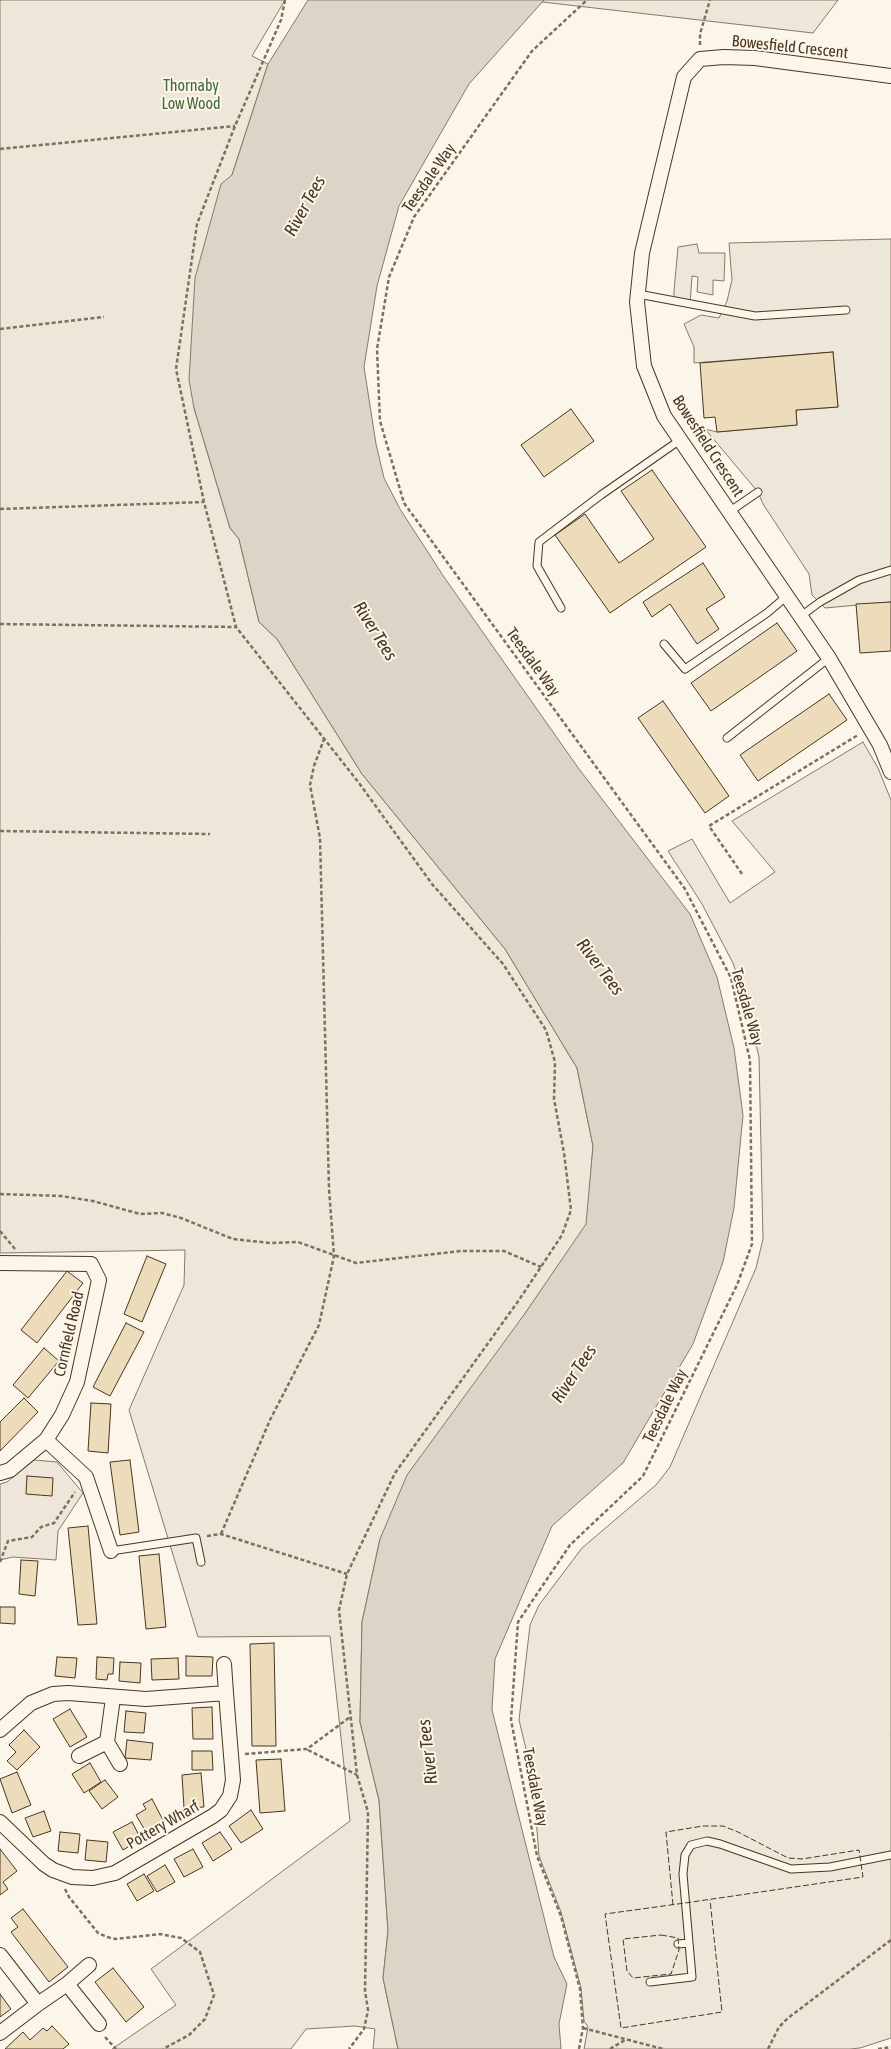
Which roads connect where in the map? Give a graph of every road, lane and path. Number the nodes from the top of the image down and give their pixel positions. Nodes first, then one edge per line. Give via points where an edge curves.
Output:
1 (285, 0) edge
2 (587, 0) edge
3 (710, 0) edge
4 (700, 59) junction
5 (891, 76) edge
6 (235, 126) junction
7 (0, 149) edge
8 (638, 294) junction
9 (846, 310) dead end
10 (104, 318) dead end
11 (0, 329) edge
12 (680, 440) junction
13 (758, 492) dead end
14 (204, 502) junction
15 (0, 509) edge
16 (729, 512) junction
17 (891, 570) edge
18 (787, 596) junction
19 (561, 608) dead end
20 (801, 616) junction
21 (0, 624) edge
22 (236, 626) junction
23 (664, 644) dead end
24 (829, 658) junction
25 (870, 728) junction
26 (727, 738) dead end
27 (324, 739) junction
28 (891, 772) edge
29 (0, 831) edge
30 (210, 834) dead end
31 (742, 874) dead end
32 (0, 1194) edge
33 (0, 1231) edge
34 (334, 1256) junction
35 (0, 1263) edge
36 (27, 1263) junction
37 (541, 1267) junction
38 (46, 1440) junction
39 (0, 1473) edge
40 (86, 1477) junction
41 (220, 1534) junction
42 (196, 1538) junction
43 (111, 1551) joint
44 (0, 1562) edge
45 (201, 1562) dead end
46 (347, 1574) junction
47 (224, 1664) dead end
48 (226, 1693) junction
49 (113, 1698) junction
50 (350, 1717) junction
51 (0, 1730) edge
52 (107, 1742) junction
53 (307, 1749) junction
54 (231, 1754) junction
55 (79, 1756) dead end
56 (120, 1764) dead end
57 (358, 1775) junction
58 (0, 1822) edge
59 (891, 1855) edge
60 (62, 1874) junction
61 (891, 1940) edge
62 (689, 1943) junction
63 (678, 1944) dead end
64 (0, 1955) edge
65 (89, 1965) dead end
66 (650, 1982) dead end
67 (67, 1984) junction
68 (38, 2004) junction
69 (99, 2024) dead end
70 (583, 2028) junction
71 (0, 2033) edge
72 (626, 2040) junction
73 (891, 2046) edge
74 (163, 2049) edge
75 (349, 2049) edge
76 (580, 2049) edge
77 (610, 2049) edge
78 (664, 2049) edge
79 (768, 2049) edge
80 (878, 2049) edge

1 - 6 path via 281,20
2 - 70 path, Teesdale Way via 532,52 414,217 389,277 376,349 380,421 404,503 685,889 731,978 750,1060 752,1244 737,1285 643,1476 570,1545 518,1622 511,1720 537,1856 561,1916 580,1988
3 - 4 path via 700,34
4 - 5 street, Bowesfield Crescent via 755,58
4 - 8 street, Bowesfield Crescent via 684,77 642,253
6 - 7 path
6 - 14 path via 197,224 176,368
8 - 9 lane via 755,316
8 - 12 street, Bowesfield Crescent via 644,366 664,416
10 - 11 path
12 - 16 street, Bowesfield Crescent
12 - 19 lane via 539,542 537,566
13 - 16 lane
14 - 15 path
14 - 22 path
16 - 18 street, Bowesfield Crescent
17 - 20 lane via 859,580
18 - 20 street, Bowesfield Crescent
18 - 23 lane via 768,613 685,669
20 - 24 street, Bowesfield Crescent
21 - 22 path
22 - 27 path
24 - 25 street, Bowesfield Crescent
24 - 26 lane
25 - 28 street, Bowesfield Crescent
25 - 31 path via 709,826
27 - 34 path via 310,785 320,838 329,1188
27 - 37 path via 432,884 503,964 546,1030 555,1062 554,1099 571,1210 562,1235
29 - 30 path
32 - 34 path via 60,1196 140,1214 162,1213 233,1240 298,1242
33 - 36 path
34 - 37 path via 356,1264 460,1252 504,1252
34 - 41 path via 319,1325 270,1420
35 - 36 street, Cornfield Road
36 - 38 street, Cornfield Road via 91,1264 99,1280 77,1382
37 - 46 path via 396,1473
38 - 39 street, Cornfield Road via 10,1470
38 - 40 street
40 - 43 street
40 - 44 path via 54,1523 41,1527 32,1537 8,1541
41 - 42 path
41 - 46 path
42 - 43 lane
42 - 45 lane
46 - 50 path via 339,1610
47 - 48 street, Pottery Wharf
48 - 49 street via 164,1699
48 - 54 street, Pottery Wharf
49 - 51 street via 68,1693 41,1697
49 - 52 street
50 - 53 path
50 - 57 path
52 - 55 street
52 - 56 street
53 - 54 path
53 - 57 path
54 - 60 street, Pottery Wharf via 233,1780 230,1796 214,1816 115,1873 93,1878
57 - 75 path via 368,1812 365,1991 368,2010 364,2029
58 - 60 street, Pottery Wharf via 44,1864
59 - 62 lane via 830,1868 792,1870 720,1844 696,1842 688,1849 684,1861
60 - 74 path via 68,1897 98,1933 116,1939 160,1934 181,1938 200,1952 214,1996 205,2019 190,2035
61 - 79 path via 788,2018 779,2027
62 - 63 lane
62 - 66 lane via 692,1977
64 - 68 street
65 - 67 street
67 - 68 street
67 - 69 street
68 - 71 street
70 - 72 path
70 - 76 path, Teesdale Way
72 - 77 path
72 - 78 path
73 - 80 path

